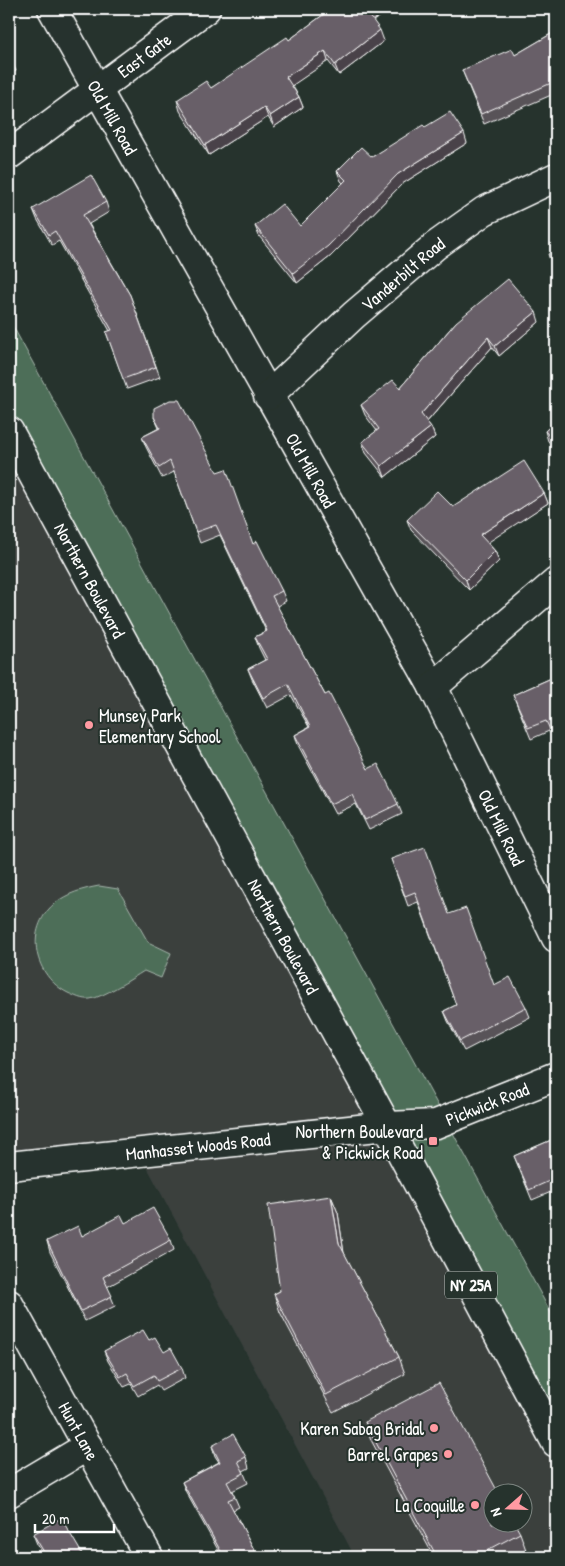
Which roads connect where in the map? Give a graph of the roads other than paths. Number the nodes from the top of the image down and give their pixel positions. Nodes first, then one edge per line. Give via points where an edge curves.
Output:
1 (52, 9) edge
2 (206, 9) edge
3 (98, 89) junction
4 (9, 155) edge
5 (556, 177) edge
6 (268, 396) junction
7 (9, 431) edge
8 (556, 582) edge
9 (433, 687) junction
10 (556, 938) edge
11 (556, 1076) edge
12 (387, 1126) junction
13 (9, 1166) edge
14 (9, 1304) edge
15 (556, 1443) edge
16 (88, 1446) junction
17 (9, 1493) edge
18 (149, 1557) edge

1 - 3 street, Old Mill Road
2 - 3 street, East Gate
3 - 4 street, East Gate
3 - 6 street, Old Mill Road
5 - 6 street, Vanderbilt Road via 484,211 435,246 354,315
6 - 9 street, Old Mill Road
7 - 12 street, Northern Boulevard / NY 25A
8 - 9 street
9 - 10 street, Old Mill Road
11 - 12 street, Pickwick Road via 436,1124
12 - 13 street, Manhasset Woods Road
12 - 15 street, Northern Boulevard / NY 25A
14 - 16 street, Hunt Lane
16 - 17 street
16 - 18 street, Hunt Lane

